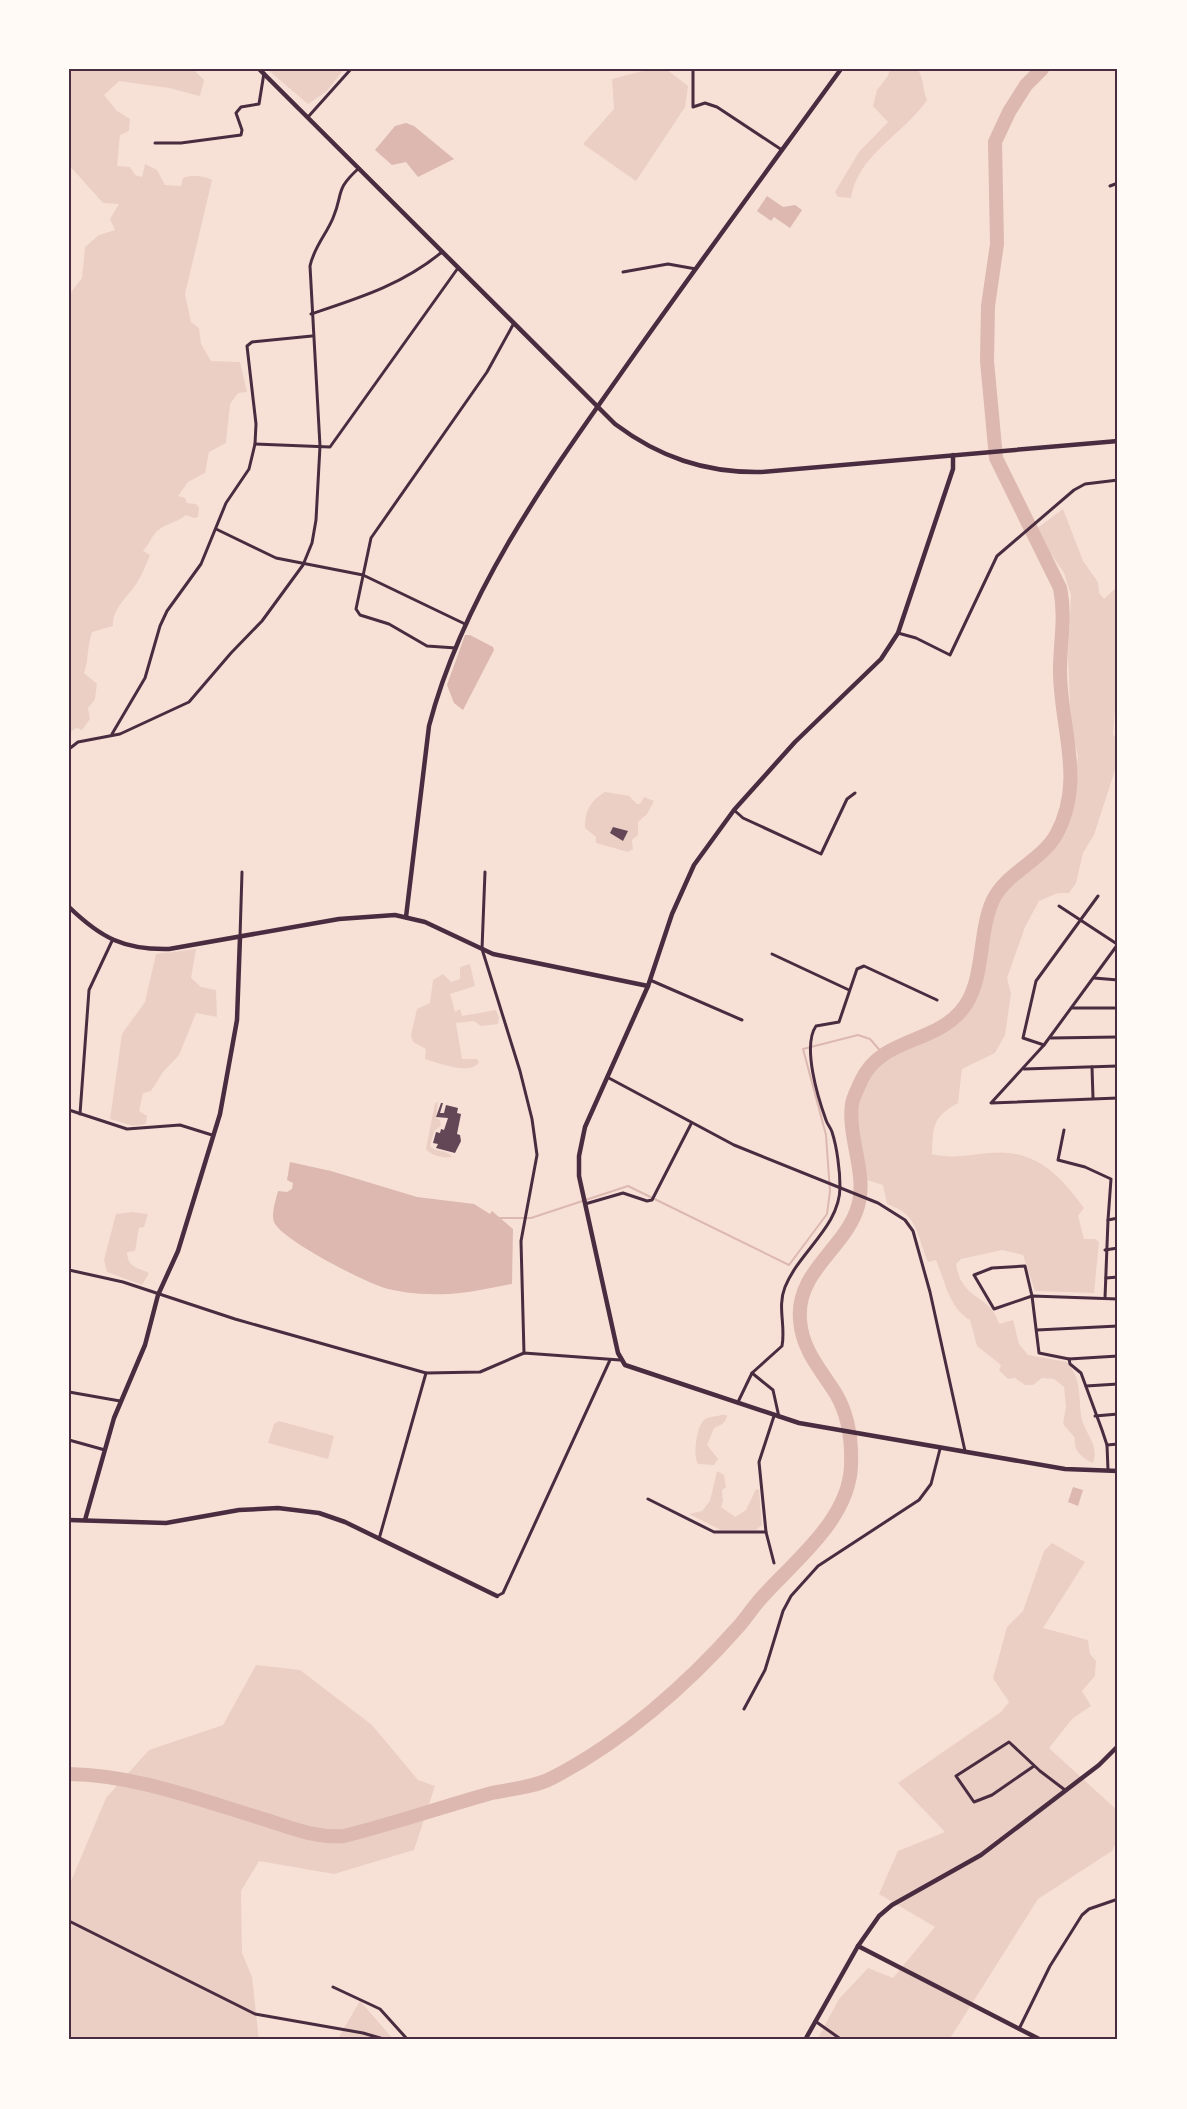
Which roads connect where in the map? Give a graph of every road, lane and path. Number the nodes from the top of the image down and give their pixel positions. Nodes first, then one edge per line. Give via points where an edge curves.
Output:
1 (351, 69) edge
2 (693, 69) edge
3 (841, 69) edge
4 (262, 71) edge
5 (307, 119) junction
6 (155, 142) dead end
7 (782, 150) junction
8 (359, 168) junction
9 (1118, 183) edge
10 (1110, 186) dead end
11 (442, 252) junction
12 (458, 268) junction
13 (696, 269) junction
14 (623, 272) dead end
15 (311, 314) junction
16 (514, 324) junction
17 (312, 336) junction
18 (598, 406) junction
19 (1118, 441) edge
20 (255, 444) junction
21 (320, 446) junction
22 (953, 455) junction
23 (1118, 480) edge
24 (216, 529) junction
25 (303, 565) junction
26 (363, 575) junction
27 (465, 624) junction
28 (898, 633) junction
29 (456, 648) junction
30 (112, 734) junction
31 (69, 749) edge
32 (855, 793) dead end
33 (734, 810) junction
34 (242, 872) dead end
35 (485, 872) dead end
36 (1098, 896) dead end
37 (1059, 906) dead end
38 (69, 907) edge
39 (406, 917) junction
40 (1080, 920) junction
41 (240, 937) junction
42 (112, 941) junction
43 (1118, 944) edge
44 (482, 949) junction
45 (772, 954) dead end
46 (1094, 978) junction
47 (650, 980) junction
48 (1118, 980) edge
49 (648, 986) junction
50 (849, 990) junction
51 (937, 1000) dead end
52 (1073, 1008) junction
53 (1118, 1008) edge
54 (742, 1020) dead end
55 (1118, 1037) edge
56 (1050, 1038) junction
57 (1044, 1045) junction
58 (1092, 1066) junction
59 (1118, 1066) edge
60 (1024, 1069) junction
61 (607, 1077) junction
62 (1093, 1098) junction
63 (1118, 1098) edge
64 (69, 1110) edge
65 (80, 1114) junction
66 (691, 1124) junction
67 (1064, 1130) dead end
68 (214, 1136) junction
69 (842, 1188) junction
70 (1118, 1190) edge
71 (1111, 1191) junction
72 (585, 1204) junction
73 (1118, 1218) edge
74 (1108, 1220) junction
75 (1118, 1248) edge
76 (1105, 1250) junction
77 (69, 1270) edge
78 (1118, 1277) edge
79 (1106, 1278) junction
80 (158, 1295) junction
81 (1032, 1296) junction
82 (1105, 1298) junction
83 (1118, 1299) edge
84 (1118, 1326) edge
85 (1037, 1330) junction
86 (524, 1353) junction
87 (1118, 1356) edge
88 (1069, 1359) junction
89 (610, 1360) junction
90 (620, 1360) junction
91 (426, 1373) junction
92 (752, 1373) junction
93 (1118, 1384) edge
94 (1086, 1386) junction
95 (69, 1392) edge
96 (121, 1401) junction
97 (737, 1404) junction
98 (1118, 1414) edge
99 (776, 1416) junction
100 (1095, 1416) junction
101 (69, 1440) edge
102 (1107, 1444) junction
103 (1118, 1444) edge
104 (940, 1449) junction
105 (105, 1450) junction
106 (966, 1454) junction
107 (1118, 1471) edge
108 (1108, 1472) junction
109 (648, 1499) dead end
110 (69, 1520) edge
111 (85, 1520) junction
112 (766, 1532) junction
113 (379, 1539) junction
114 (774, 1563) dead end
115 (497, 1596) joint
116 (744, 1709) dead end
117 (1117, 1750) edge
118 (1034, 1766) junction
119 (1065, 1790) junction
120 (1118, 1899) edge
121 (69, 1921) edge
122 (858, 1946) junction
123 (333, 1987) dead end
124 (815, 2021) junction
125 (1019, 2029) junction
126 (387, 2040) edge
127 (408, 2040) edge
128 (805, 2040) edge
129 (842, 2040) edge
130 (1041, 2040) edge

1 - 5 street
2 - 7 street via 693,107 705,103 717,107
3 - 7 street
4 - 5 street
4 - 6 street via 259,104 241,107 236,113 241,135 181,143
5 - 8 street
7 - 13 street
8 - 11 street
8 - 15 street via 340,189 332,221 313,251 309,274
9 - 10 street
11 - 12 street
11 - 15 street via 418,272 356,300
12 - 16 street
12 - 21 street via 342,434 330,447
13 - 14 street via 668,264
13 - 18 street
15 - 17 street
16 - 18 street
16 - 26 street via 487,372 371,538
17 - 20 street via 252,342 247,346 255,396
17 - 21 street
18 - 22 street via 615,424 662,454 712,469 761,472
18 - 27 street via 482,589
19 - 22 street
20 - 21 street
20 - 24 street via 249,469 226,503
21 - 25 street via 316,520
22 - 28 street via 953,469
23 - 28 street via 1079,487 996,556 950,655
24 - 25 street via 247,546
24 - 30 street via 201,564 167,611 145,678
25 - 26 street
25 - 30 street via 262,621 189,702 120,734
26 - 27 street
26 - 29 street via 356,609 360,615 389,624 427,646
27 - 29 street
28 - 33 street via 881,659 795,742
29 - 39 street via 429,726
30 - 31 street via 78,742
32 - 33 street via 847,799 821,854 743,818
33 - 47 street via 706,845 683,885
34 - 41 street
35 - 44 street
36 - 40 street
37 - 40 street
38 - 42 street
39 - 41 street via 339,919
39 - 44 street via 441,928
40 - 43 street
40 - 57 street via 1036,981 1023,1038
41 - 42 street via 169,949 140,949
41 - 68 street via 237,1020
42 - 65 street via 89,990
43 - 46 street
44 - 49 street
44 - 86 street via 520,1071 537,1155 521,1241
45 - 50 street
46 - 48 street
46 - 52 street
47 - 49 street
47 - 54 street
49 - 61 street
50 - 51 street via 858,969 864,966
50 - 69 street via 839,1022 816,1026 810,1045
52 - 53 street
52 - 56 street
55 - 56 street
56 - 57 street
57 - 60 street
58 - 59 street
58 - 60 street
58 - 62 street
60 - 62 street via 991,1103
61 - 66 street
61 - 72 street via 580,1144 578,1165
62 - 63 street
64 - 65 street
65 - 68 street via 127,1129 180,1125
66 - 69 street via 753,1154
66 - 72 street via 652,1200 623,1193
67 - 71 street via 1058,1160 1111,1179
68 - 80 street via 178,1251
69 - 92 street via 827,1226 793,1270 784,1290 782,1346
69 - 106 street via 878,1203 905,1220 913,1231
70 - 71 street
71 - 74 street
72 - 90 street
73 - 74 street
74 - 76 street
75 - 76 street
76 - 79 street
77 - 80 street via 123,1282
78 - 79 street
79 - 82 street
80 - 91 street
80 - 96 street via 145,1345
81 - 81 street via 994,1310 974,1275 992,1268 1024,1266
81 - 82 street
81 - 85 street
82 - 83 street
84 - 85 street
85 - 88 street via 1039,1353
86 - 89 street
86 - 91 street via 480,1372
87 - 88 street
88 - 94 street
89 - 90 street
89 - 115 street via 503,1593
90 - 97 street via 630,1368
91 - 113 street
92 - 97 street
92 - 99 street via 773,1390
93 - 94 street
94 - 100 street
95 - 96 street
96 - 105 street
97 - 99 street
98 - 100 street
99 - 104 street
99 - 112 street via 759,1462
100 - 102 street
101 - 105 street
102 - 103 street
102 - 108 street
104 - 106 street
104 - 116 street via 931,1484 919,1500 818,1566 791,1596 765,1670
105 - 111 street
106 - 108 street
107 - 108 street
109 - 112 street via 714,1532
110 - 111 street
111 - 113 street via 166,1523 239,1510 278,1508 319,1513
112 - 114 street
113 - 115 street
117 - 119 street
118 - 118 street via 1008,1742 956,1776 974,1802 992,1795
118 - 119 street
119 - 122 street via 981,1855 892,1905
120 - 125 street via 1082,1915 1050,1966
121 - 126 street via 255,2014
122 - 124 street
122 - 125 street
123 - 127 street via 380,2009
124 - 128 street
124 - 129 street
125 - 130 street

